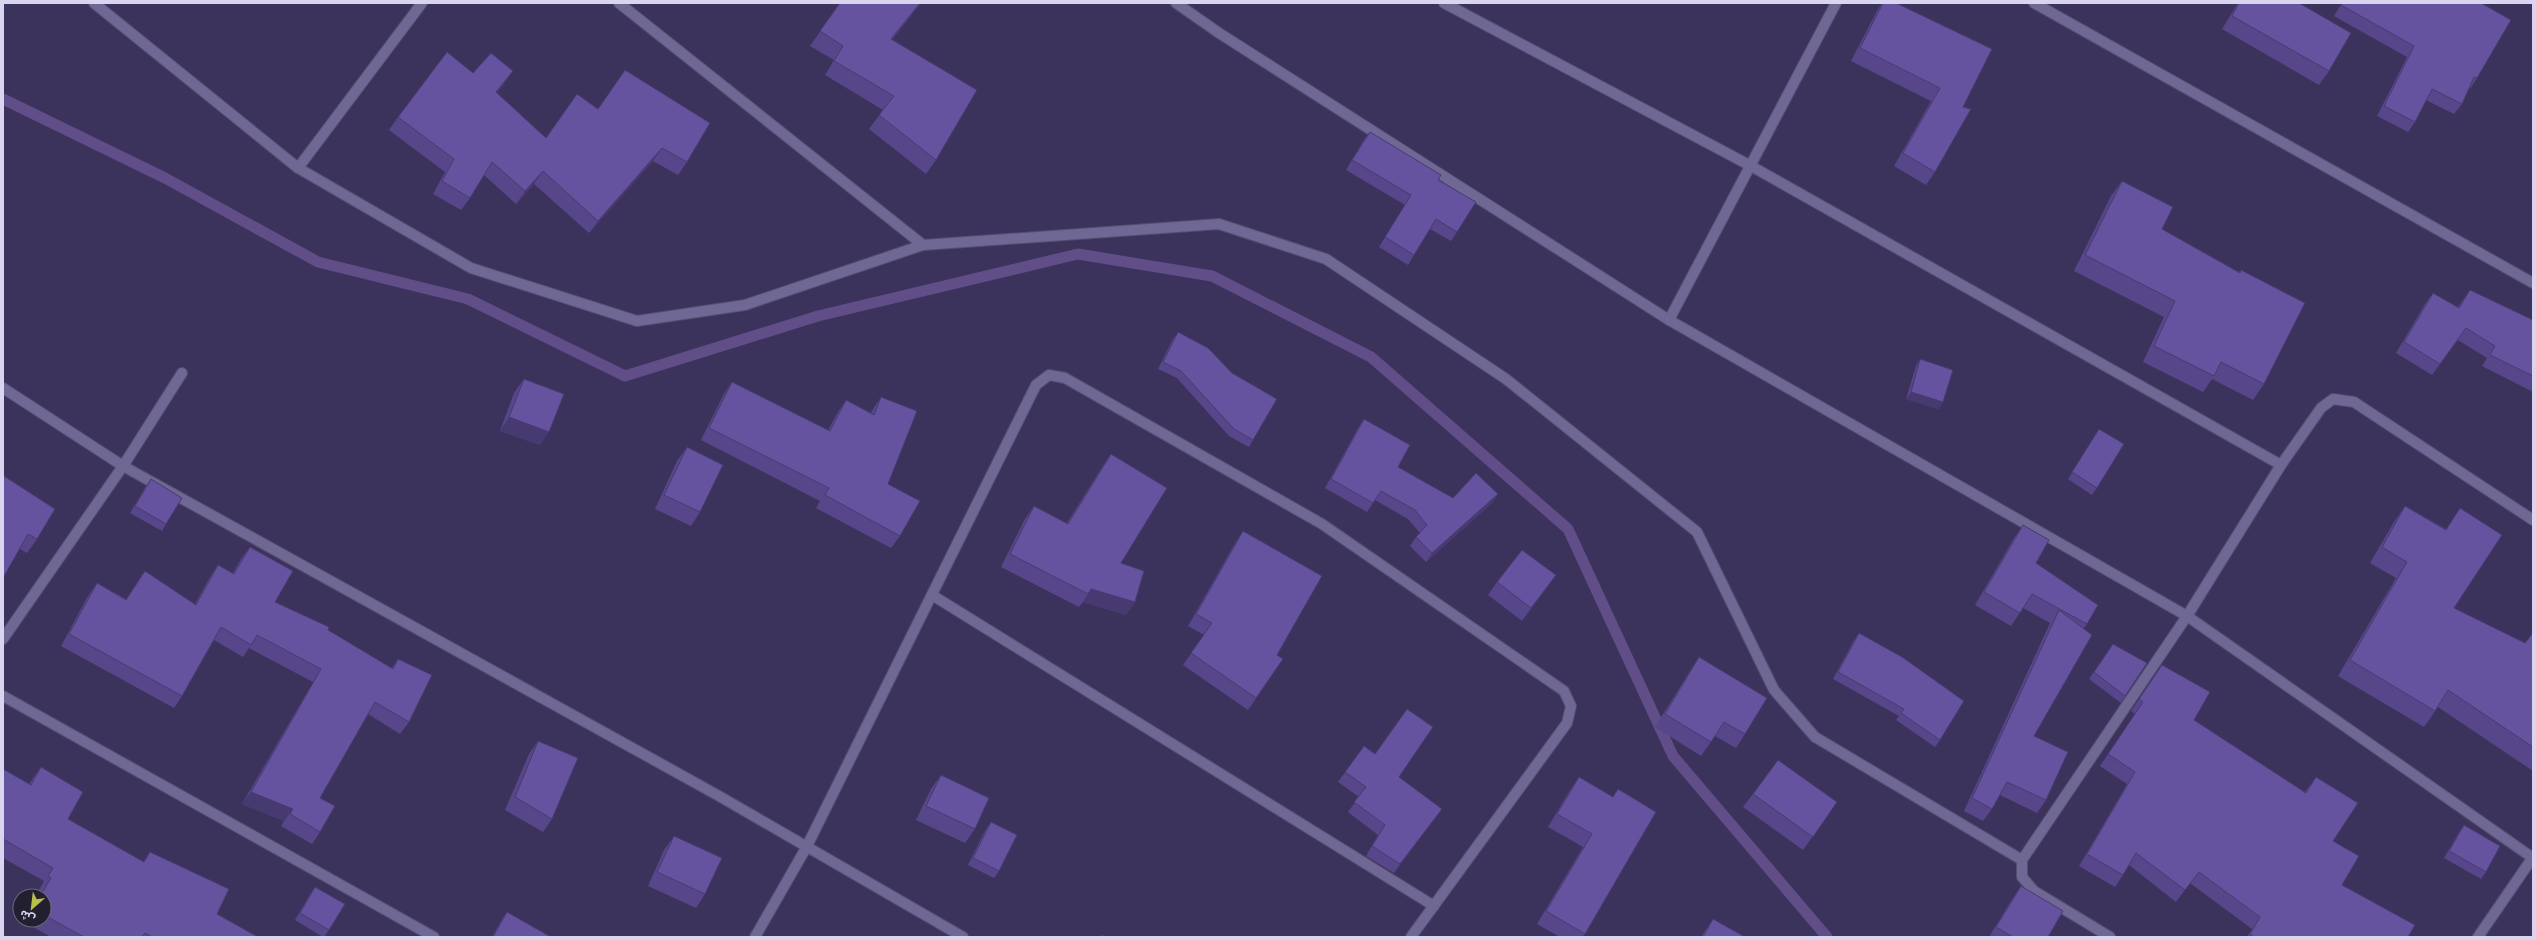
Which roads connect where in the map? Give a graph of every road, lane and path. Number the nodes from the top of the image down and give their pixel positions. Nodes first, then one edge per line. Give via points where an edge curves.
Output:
1 (94, 3) edge
2 (422, 3) edge
3 (619, 3) edge
4 (1176, 3) edge
5 (1444, 3) edge
6 (1836, 3) edge
7 (2034, 3) edge
8 (1751, 166) junction
9 (298, 168) junction
10 (923, 245) junction
11 (2533, 282) edge
12 (1669, 320) junction
13 (182, 373) dead end
14 (3, 388) edge
15 (2281, 465) junction
16 (123, 466) junction
17 (2533, 520) edge
18 (932, 595) junction
19 (2187, 616) junction
20 (3, 639) edge
21 (3, 696) edge
22 (806, 848) junction
23 (2533, 857) edge
24 (2022, 860) junction
25 (1434, 906) junction
26 (434, 937) edge
27 (754, 937) edge
28 (963, 937) edge
29 (1411, 937) edge
30 (2110, 937) edge
31 (2478, 937) edge

1 - 9 street
2 - 9 street
3 - 10 street
4 - 12 street via 1219,34
5 - 8 street
6 - 8 street
7 - 11 street
8 - 12 street
8 - 15 street
9 - 10 street via 471,268 637,321 745,306
10 - 24 street via 1219,224 1326,258 1506,379 1697,532 1774,690 1815,737
12 - 19 street
13 - 16 street
14 - 16 street
15 - 17 street via 2321,408 2333,399 2354,402
15 - 19 street
16 - 20 street
16 - 22 street via 719,796
18 - 22 street
18 - 25 street
18 - 25 street via 1036,385 1049,375 1066,378 1322,524 1564,691 1571,706 1567,723
19 - 23 street
19 - 24 street
21 - 26 street
22 - 27 street
22 - 28 street
23 - 31 street
24 - 30 street via 2022,877 2034,891
25 - 29 street

